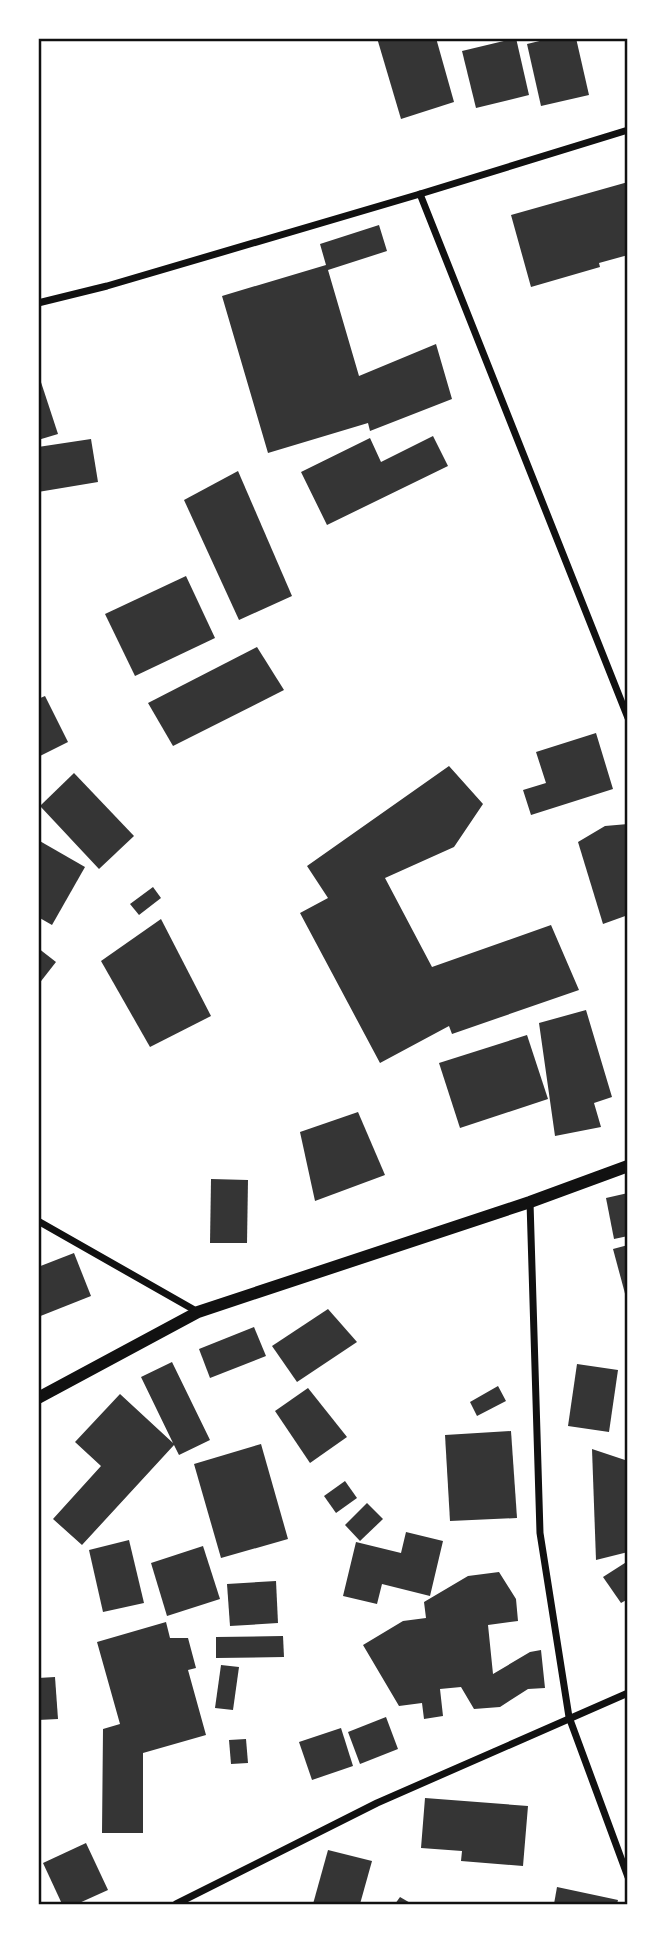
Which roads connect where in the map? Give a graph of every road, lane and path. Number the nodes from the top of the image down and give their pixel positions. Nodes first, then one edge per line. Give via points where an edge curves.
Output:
1 (628, 130) edge
2 (420, 194) junction
3 (38, 303) edge
4 (628, 718) edge
5 (628, 1166) edge
6 (530, 1202) junction
7 (38, 1221) edge
8 (198, 1312) junction
9 (38, 1398) edge
10 (628, 1693) edge
11 (569, 1717) junction
12 (628, 1877) edge
13 (176, 1905) edge

1 - 2 street
2 - 3 street
2 - 4 street
5 - 6 street
6 - 8 street
6 - 11 street via 540,1533
7 - 8 street
8 - 9 street
10 - 11 street
11 - 12 street
11 - 13 street via 377,1803

